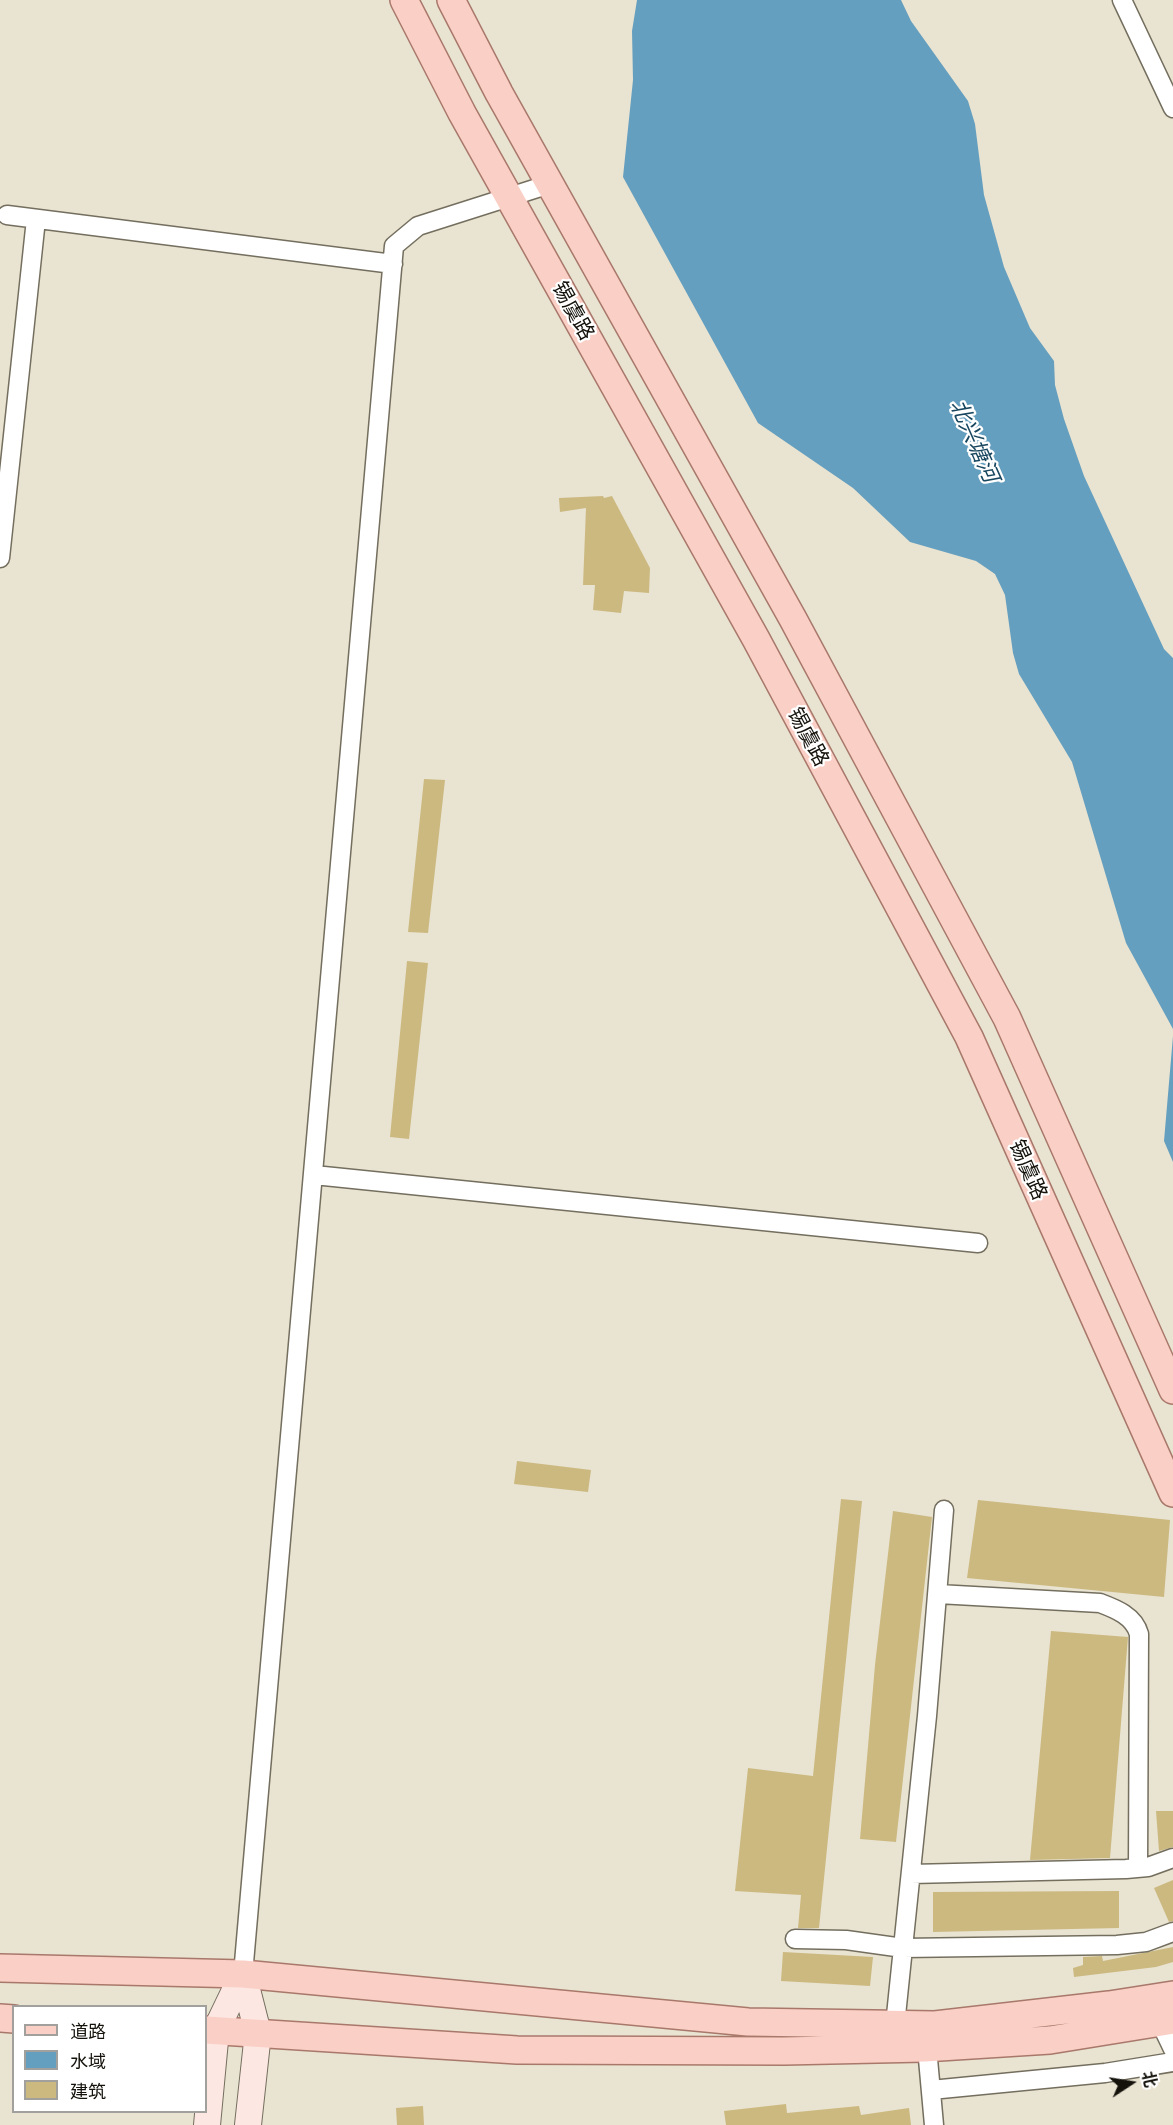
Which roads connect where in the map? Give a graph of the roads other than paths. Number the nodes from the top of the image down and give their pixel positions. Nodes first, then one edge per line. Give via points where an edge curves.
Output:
1 (404, 0) edge
2 (451, 0) edge
3 (1122, 0) edge
4 (1173, 108) edge
5 (550, 184) junction
6 (509, 197) junction
7 (7, 215) dead end
8 (36, 219) junction
9 (393, 264) junction
10 (0, 558) edge
11 (314, 1175) junction
12 (978, 1243) dead end
13 (1173, 1390) edge
14 (1173, 1493) edge
15 (945, 1510) dead end
16 (938, 1594) junction
17 (1173, 1858) edge
18 (1138, 1868) junction
19 (911, 1874) junction
20 (1173, 1932) edge
21 (795, 1940) dead end
22 (903, 1948) junction
23 (0, 1968) edge
24 (243, 1974) junction
25 (1173, 1995) edge
26 (1166, 2021) edge
27 (211, 2030) edge
28 (258, 2033) junction
29 (896, 2037) junction
30 (927, 2048) junction
31 (1173, 2049) edge
32 (1173, 2062) edge
33 (931, 2090) junction
34 (207, 2125) edge
35 (248, 2125) edge
36 (934, 2125) edge

1 - 6 main road, 锡虞路
2 - 5 main road, 锡虞路
3 - 4 street
5 - 6 street
5 - 13 main road, 锡虞路 via 793,619 1007,1018
6 - 9 street via 418,226 394,246
6 - 14 main road, 锡虞路 via 756,639 969,1036
7 - 8 street
8 - 9 street
8 - 10 street
9 - 11 street
11 - 12 street
11 - 24 street
15 - 16 street
16 - 18 street via 1100,1603 1124,1613 1135,1625 1139,1634
16 - 19 street
17 - 18 street
18 - 19 street
19 - 22 street
20 - 22 street via 1146,1942 1117,1945
21 - 22 street via 846,1940
22 - 29 street
23 - 24 main road
24 - 27 main road
24 - 28 main road
24 - 29 main road
25 - 29 main road via 935,2025
26 - 30 main road via 1050,2040
26 - 31 street
27 - 28 main road
27 - 34 main road
28 - 29 main road via 517,2050 784,2051
28 - 35 main road
29 - 30 main road
30 - 33 street
32 - 33 street via 1105,2073
33 - 36 street

